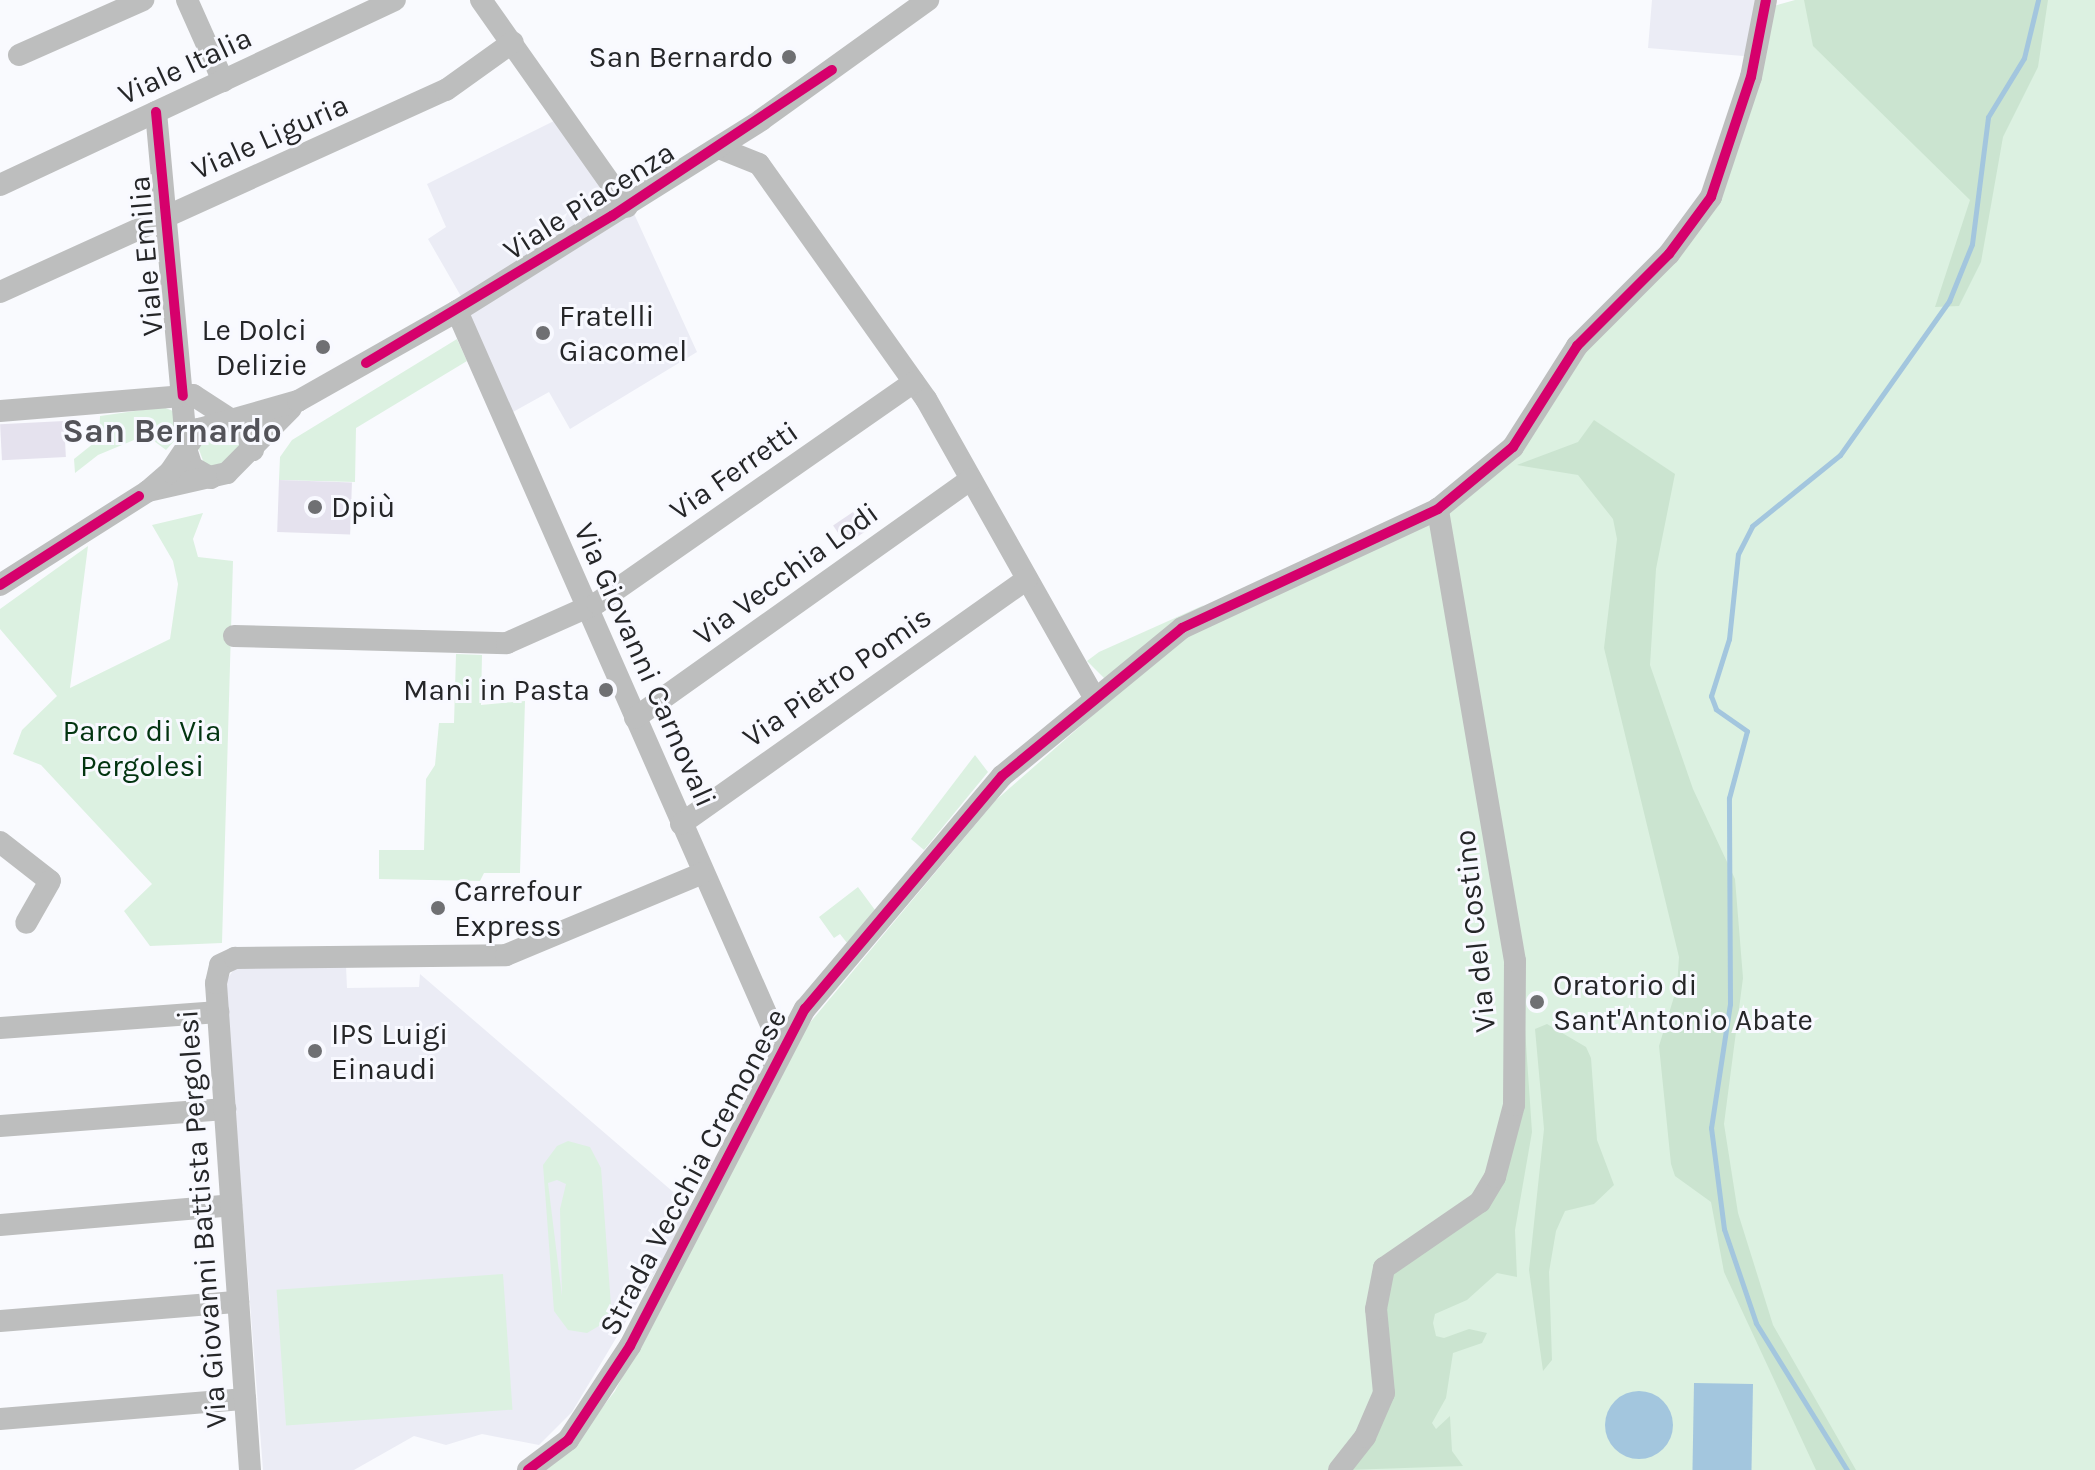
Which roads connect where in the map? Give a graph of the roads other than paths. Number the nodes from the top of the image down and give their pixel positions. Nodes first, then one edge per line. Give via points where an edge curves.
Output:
1 (143, 0) edge
2 (187, 0) edge
3 (395, 0) edge
4 (481, 0) edge
5 (928, 0) edge
6 (1766, 0) edge
7 (513, 42) junction
8 (19, 55) dead end
9 (223, 81) junction
10 (156, 112) junction
11 (761, 120) junction
12 (719, 148) junction
13 (759, 164) junction
14 (0, 185) edge
15 (627, 207) junction
16 (166, 217) junction
17 (0, 292) edge
18 (457, 311) junction
19 (914, 382) junction
20 (183, 396) junction
21 (298, 401) junction
22 (0, 411) edge
23 (230, 418) junction
24 (189, 440) junction
25 (253, 450) junction
26 (211, 478) junction
27 (971, 479) junction
28 (148, 491) junction
29 (1438, 509) junction
30 (1027, 579) junction
31 (0, 585) edge
32 (587, 608) junction
33 (234, 636) dead end
34 (1095, 699) junction
35 (635, 718) junction
36 (681, 824) junction
37 (0, 842) edge
38 (703, 873) junction
39 (26, 923) dead end
40 (218, 1012) junction
41 (0, 1028) edge
42 (786, 1038) junction
43 (225, 1109) junction
44 (0, 1126) edge
45 (231, 1205) junction
46 (0, 1225) edge
47 (238, 1302) junction
48 (0, 1321) edge
49 (245, 1399) junction
50 (0, 1419) edge
51 (250, 1470) edge
52 (528, 1470) edge
53 (1339, 1470) edge

1 - 8 street
2 - 9 street
3 - 9 street, Viale Italia
4 - 7 street
5 - 11 street, Viale Piacenza
6 - 29 street, Strada Vecchia Cremonese via 1723,167 1692,227 1577,346 1513,447
7 - 15 street
7 - 16 street, Viale Liguria via 446,90
9 - 10 street, Viale Italia
10 - 14 street, Viale Italia
10 - 16 street, Viale Emilia
11 - 12 street, Viale Piacenza
11 - 13 street
12 - 13 street
12 - 15 street, Viale Piacenza
13 - 19 street
15 - 18 street, Viale Piacenza
16 - 17 street, Viale Liguria
16 - 20 street, Viale Emilia
18 - 21 street, Viale Piacenza
18 - 32 street, Via Giovanni Carnovali
19 - 27 street
19 - 32 street, Via Ferretti
20 - 22 street
20 - 23 street
20 - 24 street, Viale Emilia
21 - 23 street, Viale Piacenza
21 - 25 street, Viale Piacenza
23 - 24 street via 207,424
23 - 25 street via 249,434
24 - 26 street via 192,467
24 - 28 street via 170,472
25 - 26 street
26 - 28 street
27 - 30 street
27 - 35 street, Via Vecchia Lodi
28 - 31 street
29 - 34 street, Strada Vecchia Cremonese via 1199,618
29 - 53 street, Via del Costino via 1515,961 1514,1105 1495,1177 1480,1202 1384,1268 1376,1309 1384,1393 1365,1437
30 - 34 street
30 - 36 street, Via Pietro Pomis
32 - 33 street, Via Ferretti via 507,643
32 - 35 street, Via Giovanni Carnovali
34 - 42 street, Strada Vecchia Cremonese via 1002,776
35 - 36 street, Via Giovanni Carnovali
36 - 38 street, Via Giovanni Carnovali
37 - 39 street via 50,881
38 - 40 street, Via Giovanni Battista Pergolesi via 506,955 235,958 220,965
38 - 42 street, Via Giovanni Carnovali via 772,1027
40 - 41 street
40 - 43 street, Via Giovanni Battista Pergolesi
42 - 52 street, Strada Vecchia Cremonese via 630,1346 568,1440
43 - 44 street
43 - 45 street, Via Giovanni Battista Pergolesi
45 - 46 street
45 - 47 street, Via Giovanni Battista Pergolesi
47 - 48 street
47 - 49 street, Via Giovanni Battista Pergolesi
49 - 50 street
49 - 51 street, Via Giovanni Battista Pergolesi

